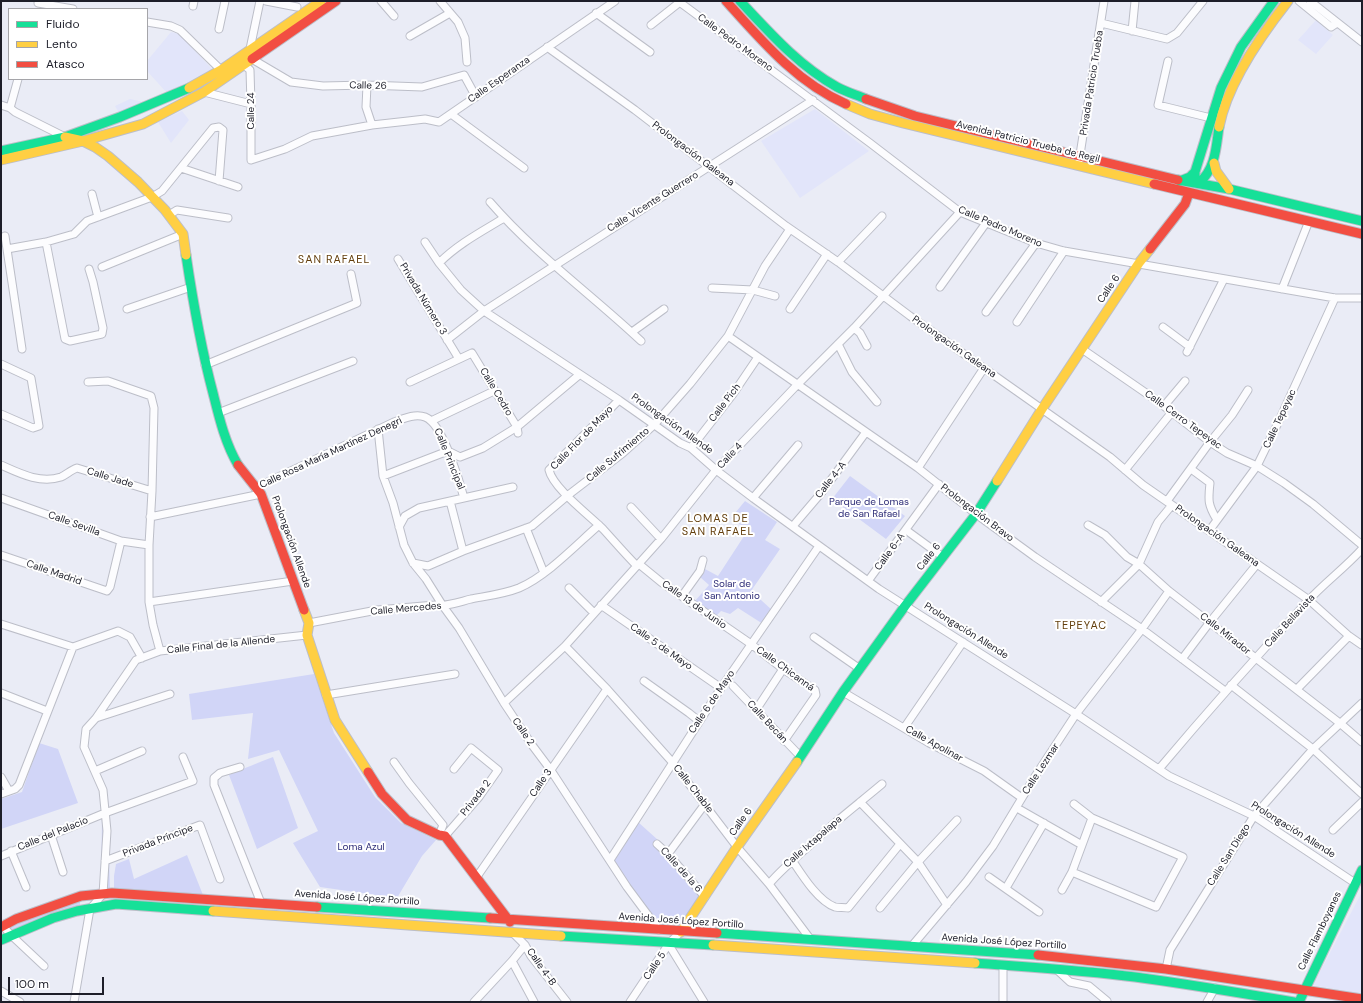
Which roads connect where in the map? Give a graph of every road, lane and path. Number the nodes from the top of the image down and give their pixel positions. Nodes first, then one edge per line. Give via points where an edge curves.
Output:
1 (225, 1) edge
2 (260, 1) edge
3 (266, 1) edge
4 (321, 1) edge
5 (336, 1) edge
6 (381, 1) edge
7 (440, 1) edge
8 (615, 1) edge
9 (726, 1) edge
10 (740, 1) edge
11 (1104, 1) edge
12 (1135, 1) edge
13 (1203, 1) edge
14 (1274, 1) edge
15 (1288, 1) edge
16 (1299, 1) edge
17 (1310, 1) edge
18 (679, 2) edge
19 (38, 4) edge
20 (297, 4) edge
21 (66, 8) edge
22 (450, 13) junction
23 (596, 13) junction
24 (394, 16) dead end
25 (293, 19) junction
26 (148, 22) edge
27 (1101, 23) junction
28 (1337, 23) junction
29 (651, 25) dead end
30 (219, 29) dead end
31 (1132, 31) junction
32 (410, 36) dead end
33 (1362, 42) edge
34 (547, 47) junction
35 (250, 49) junction
36 (650, 52) dead end
37 (777, 58) junction
38 (252, 59) junction
39 (1168, 61) dead end
40 (467, 62) dead end
41 (244, 65) junction
42 (768, 67) junction
43 (221, 70) junction
44 (18, 80) edge
45 (367, 85) junction
46 (204, 92) junction
47 (476, 97) junction
48 (813, 100) junction
49 (252, 104) junction
50 (1, 106) edge
51 (10, 108) junction
52 (450, 114) junction
53 (1210, 122) junction
54 (372, 125) junction
55 (1219, 127) junction
56 (65, 137) junction
57 (83, 141) junction
58 (1, 151) edge
59 (1, 160) edge
60 (250, 160) joint
61 (1079, 161) junction
62 (1214, 163) junction
63 (710, 166) junction
64 (181, 168) junction
65 (524, 168) dead end
66 (1195, 172) junction
67 (219, 181) junction
68 (1180, 181) junction
69 (1199, 183) junction
70 (238, 187) dead end
71 (1229, 189) junction
72 (1189, 193) junction
73 (92, 194) dead end
74 (152, 196) junction
75 (1214, 198) junction
76 (490, 202) dead end
77 (960, 212) junction
78 (169, 215) junction
79 (882, 216) dead end
80 (98, 217) junction
81 (228, 218) dead end
82 (504, 218) junction
83 (1309, 221) junction
84 (1362, 221) edge
85 (986, 223) junction
86 (790, 229) junction
87 (183, 234) junction
88 (1362, 234) edge
89 (5, 236) dead end
90 (46, 242) junction
91 (426, 242) dead end
92 (1036, 243) junction
93 (7, 249) junction
94 (1064, 251) junction
95 (826, 254) junction
96 (398, 259) dead end
97 (838, 262) junction
98 (439, 263) junction
99 (1139, 263) junction
100 (554, 266) junction
101 (102, 267) dead end
102 (88, 269) dead end
103 (351, 274) dead end
104 (1224, 279) junction
105 (191, 287) junction
106 (940, 287) dead end
107 (712, 288) dead end
108 (1282, 289) junction
109 (753, 290) junction
110 (775, 296) dead end
111 (883, 296) junction
112 (1335, 298) junction
113 (1362, 298) edge
114 (126, 309) dead end
115 (664, 309) dead end
116 (790, 309) dead end
117 (484, 311) junction
118 (986, 312) dead end
119 (1017, 322) dead end
120 (1163, 327) dead end
121 (854, 328) junction
122 (632, 332) junction
123 (728, 336) junction
124 (447, 340) junction
125 (641, 341) dead end
126 (838, 344) junction
127 (868, 346) dead end
128 (22, 348) dead end
129 (1082, 349) junction
130 (758, 357) junction
131 (459, 359) junction
132 (353, 361) dead end
133 (1, 364) edge
134 (205, 365) junction
135 (984, 368) junction
136 (579, 374) junction
137 (1185, 381) dead end
138 (88, 382) dead end
139 (410, 382) dead end
140 (798, 384) junction
141 (1248, 390) dead end
142 (494, 391) junction
143 (619, 400) junction
144 (877, 402) dead end
145 (1164, 406) junction
146 (1042, 409) junction
147 (1172, 412) junction
148 (218, 413) junction
149 (1, 414) edge
150 (431, 421) junction
151 (654, 425) junction
152 (378, 429) junction
153 (517, 430) junction
154 (866, 432) junction
155 (1210, 442) junction
156 (798, 445) dead end
157 (691, 448) junction
158 (448, 451) junction
159 (1, 465) edge
160 (1257, 466) junction
161 (918, 468) junction
162 (1191, 469) junction
163 (716, 470) junction
164 (1125, 470) junction
165 (383, 476) junction
166 (939, 484) junction
167 (513, 487) dead end
168 (152, 491) junction
169 (258, 491) junction
170 (568, 496) junction
171 (1, 498) edge
172 (464, 498) junction
173 (753, 498) junction
174 (450, 501) junction
175 (1170, 503) junction
176 (631, 507) dead end
177 (976, 514) junction
178 (150, 516) junction
179 (1217, 520) junction
180 (599, 525) junction
181 (1088, 525) dead end
182 (793, 526) junction
183 (399, 527) junction
184 (526, 528) junction
185 (906, 530) junction
186 (1209, 531) junction
187 (661, 539) junction
188 (121, 540) junction
189 (149, 545) junction
190 (1362, 545) edge
191 (819, 546) junction
192 (1362, 549) edge
193 (463, 551) junction
194 (1, 555) edge
195 (943, 557) junction
196 (703, 560) dead end
197 (413, 563) junction
198 (1139, 564) junction
199 (1257, 564) junction
200 (638, 565) junction
201 (544, 573) junction
202 (293, 581) junction
203 (868, 581) junction
204 (569, 588) dead end
205 (1169, 591) junction
206 (682, 596) junction
207 (1308, 600) junction
208 (149, 602) junction
209 (1101, 602) junction
210 (601, 605) junction
211 (443, 606) junction
212 (905, 606) junction
213 (594, 613) junction
214 (1210, 622) junction
215 (309, 623) junction
216 (1, 624) edge
217 (1142, 630) junction
218 (307, 635) junction
219 (1349, 636) junction
220 (814, 637) dead end
221 (963, 642) junction
222 (751, 644) junction
223 (1362, 644) edge
224 (565, 646) junction
225 (73, 647) junction
226 (160, 652) junction
227 (1256, 658) junction
228 (139, 659) junction
229 (1182, 659) junction
230 (782, 669) junction
231 (860, 669) junction
232 (455, 674) dead end
233 (644, 681) dead end
234 (1231, 685) junction
235 (733, 686) dead end
236 (721, 688) junction
237 (607, 689) junction
238 (1297, 690) junction
239 (1225, 691) junction
240 (843, 692) junction
241 (1, 693) edge
242 (170, 694) dead end
243 (326, 695) junction
244 (504, 703) junction
245 (1362, 703) edge
246 (756, 710) junction
247 (47, 711) junction
248 (1076, 714) junction
249 (96, 718) junction
250 (699, 721) junction
251 (1341, 724) junction
252 (904, 728) junction
253 (784, 741) junction
254 (1362, 742) edge
255 (1313, 750) junction
256 (142, 752) dead end
257 (183, 757) dead end
258 (800, 758) junction
259 (394, 762) dead end
260 (673, 763) junction
261 (240, 767) dead end
262 (454, 769) dead end
263 (550, 769) junction
264 (1159, 769) junction
265 (95, 771) junction
266 (1, 777) edge
267 (882, 784) dead end
268 (9, 791) junction
269 (1, 794) edge
270 (1362, 794) edge
271 (1022, 798) junction
272 (860, 802) junction
273 (1362, 802) edge
274 (705, 804) junction
275 (1074, 804) dead end
276 (1017, 808) junction
277 (105, 813) junction
278 (1254, 816) junction
279 (1092, 818) junction
280 (957, 820) dead end
281 (1044, 823) junction
282 (1334, 830) dead end
283 (51, 835) junction
284 (442, 836) junction
285 (657, 844) dead end
286 (900, 844) junction
287 (1082, 844) junction
288 (737, 847) junction
289 (11, 851) junction
290 (668, 854) junction
291 (1, 856) edge
292 (610, 860) junction
293 (792, 860) junction
294 (105, 861) junction
295 (918, 862) junction
296 (1362, 870) edge
297 (63, 872) dead end
298 (1072, 872) junction
299 (989, 877) dead end
300 (476, 878) junction
301 (220, 879) dead end
302 (1355, 883) junction
303 (769, 884) junction
304 (26, 887) dead end
305 (1006, 888) junction
306 (1062, 890) dead end
307 (103, 894) junction
308 (705, 897) junction
309 (261, 903) junction
310 (947, 905) junction
311 (880, 908) dead end
312 (90, 909) junction
313 (1039, 912) dead end
314 (510, 920) junction
315 (1, 926) edge
316 (659, 930) junction
317 (681, 932) junction
318 (513, 933) junction
319 (11, 935) junction
320 (1, 940) edge
321 (811, 940) junction
322 (669, 944) junction
323 (525, 945) junction
324 (892, 945) junction
325 (911, 947) junction
326 (891, 958) junction
327 (512, 961) junction
328 (44, 966) dead end
329 (1003, 966) junction
330 (1056, 969) junction
331 (1166, 969) junction
332 (1215, 988) junction
333 (1304, 989) junction
334 (1, 991) edge
335 (1362, 999) edge
336 (1269, 1000) edge
337 (1107, 1001) dead end
338 (20, 1002) edge
339 (74, 1002) edge
340 (474, 1002) edge
341 (534, 1002) edge
342 (567, 1002) edge
343 (630, 1002) edge
344 (704, 1002) edge
345 (1003, 1002) edge
346 (1207, 1002) edge
347 (1294, 1002) edge
348 (1299, 1002) edge

1 - 30 street
2 - 35 street
3 - 20 street
4 - 25 main road
5 - 38 main road
6 - 24 street
7 - 22 street
8 - 23 street, Calle Esperanza
9 - 37 main road, Avenida Patricio Trueba de Regil
10 - 61 main road, Avenida Patricio Trueba de Regil via 803,65 838,88 914,116
11 - 27 street, Privada Patricio Trueba
12 - 31 street
13 - 31 street via 1177,33 1167,39
14 - 53 main road via 1242,47 1221,88
15 - 55 main road via 1249,56 1233,88
16 - 28 street via 1331,27
17 - 28 street
18 - 29 street
18 - 42 street, Calle Pedro Moreno
19 - 21 street
20 - 25 street
22 - 32 street
22 - 40 street via 458,22 465,38
23 - 34 street, Calle Esperanza
23 - 36 street
25 - 35 main road
26 - 43 street via 180,30
27 - 31 street
27 - 61 street, Privada Patricio Trueba
28 - 33 street
34 - 47 street, Calle Esperanza
34 - 63 street, Prolongación Galeana
35 - 43 main road
37 - 42 street
37 - 61 main road, Avenida Patricio Trueba de Regil via 826,95 859,110 903,123
38 - 41 main road
38 - 45 street, Calle 26 via 291,82 323,86
39 - 53 street via 1158,105
41 - 46 main road
41 - 49 street, Calle 24 via 250,70
42 - 48 street, Calle Pedro Moreno
43 - 56 main road via 181,92
44 - 51 street
45 - 47 street, Calle 26 via 422,87 464,75
45 - 54 street via 366,106
46 - 49 street
46 - 57 main road via 143,124
47 - 52 street, Calle Esperanza
48 - 63 street, Calle Vicente Guerrero
48 - 77 street, Calle Pedro Moreno
49 - 60 street, Calle 24
50 - 51 street
51 - 56 street
52 - 54 street, Calle Esperanza via 439,122 425,119
52 - 65 street
53 - 55 main road
53 - 66 main road
54 - 60 street, Calle Esperanza via 312,136 285,149
55 - 62 main road
56 - 57 main road
56 - 58 main road
57 - 59 main road
57 - 74 main road, Prolongación Allende via 113,159
61 - 68 main road, Avenida Patricio Trueba de Regil
61 - 72 main road, Avenida Patricio Trueba de Regil
62 - 69 main road, Calle 6 via 1208,176
62 - 71 main road via 1216,171
63 - 86 street, Prolongación Galeana
63 - 100 street, Calle Vicente Guerrero
64 - 67 street
64 - 67 street via 213,128 219,127 222,130
64 - 74 street via 162,191
66 - 68 main road
66 - 69 main road
67 - 70 street
68 - 69 main road, Avenida Patricio Trueba de Regil
68 - 72 main road via 1189,188
69 - 71 main road, Avenida Patricio Trueba de Regil
69 - 72 main road, Calle 6
69 - 75 main road via 1205,192
71 - 84 main road, Avenida Patricio Trueba de Regil
72 - 75 main road, Avenida Patricio Trueba de Regil
72 - 99 main road, Calle 6 via 1178,214
73 - 80 street
74 - 78 main road, Prolongación Allende
74 - 80 street
75 - 83 main road, Avenida Patricio Trueba de Regil
76 - 82 street
77 - 85 street, Calle Pedro Moreno
77 - 111 street, Calle 4
78 - 81 street via 177,210
78 - 87 main road, Prolongación Allende
79 - 97 street
80 - 90 street via 87,221 74,234
82 - 98 street via 451,251
82 - 100 street
83 - 88 main road, Avenida Patricio Trueba de Regil
83 - 108 street
85 - 92 street, Calle Pedro Moreno
85 - 106 street
86 - 95 street, Prolongación Galeana
86 - 109 street, Calle Sufrimiento via 765,266
87 - 101 street
87 - 105 main road, Prolongación Allende
89 - 93 street
90 - 93 street
90 - 102 street via 65,339 70,341 102,334 103,328
91 - 98 street, Prolongación Allende
92 - 94 street, Calle Pedro Moreno
92 - 118 street
93 - 128 street
94 - 99 street, Calle Pedro Moreno
94 - 119 street
95 - 97 street, Prolongación Galeana
95 - 116 street
96 - 124 street, Privada Número 3
97 - 111 street, Prolongación Galeana
98 - 117 street, Prolongación Allende via 461,290
99 - 104 street, Calle Pedro Moreno
99 - 129 main road, Calle 6
100 - 117 street, Calle Vicente Guerrero
100 - 122 street
103 - 134 street via 357,303
104 - 108 street, Calle Pedro Moreno
104 - 120 street via 1189,349
105 - 114 street
105 - 134 main road, Prolongación Allende
107 - 109 street
108 - 112 street, Calle Pedro Moreno
109 - 110 street
109 - 123 street, Calle Sufrimiento
111 - 121 street, Calle 4
111 - 135 street, Prolongación Galeana
112 - 113 street, Calle Pedro Moreno
112 - 160 street, Calle Tepeyac
115 - 122 street
117 - 124 street, Calle Vicente Guerrero
117 - 136 street, Prolongación Allende
121 - 126 street, Calle 4
121 - 127 street
122 - 125 street
123 - 130 street, Prolongación Bravo
123 - 151 street, Calle Sufrimiento
124 - 131 street, Privada Número 3
126 - 140 street, Calle 4
126 - 144 street via 852,372
129 - 145 street, Calle Cerro Tepeyac
129 - 146 main road, Calle 6
130 - 140 street, Prolongación Bravo
130 - 157 street, Calle Pich
131 - 139 street
131 - 142 street, Calle Cedro via 472,352
132 - 148 street
133 - 149 street via 31,378 39,426 34,428
134 - 148 main road, Prolongación Allende
135 - 146 street, Prolongación Galeana
135 - 161 street
136 - 143 street, Prolongación Allende
136 - 153 street
137 - 145 street
138 - 168 street via 108,381 151,396 154,408
140 - 154 street, Prolongación Bravo
140 - 163 street, Calle 4
141 - 155 street
142 - 150 street
142 - 153 street, Calle Cedro
143 - 151 street, Prolongación Allende
143 - 170 street, Calle Flor de Mayo via 549,470
145 - 147 street, Calle Cerro Tepeyac
146 - 164 street, Prolongación Galeana
146 - 177 main road, Calle 6
147 - 155 street, Calle Cerro Tepeyac
147 - 164 street
148 - 169 main road, Prolongación Allende via 234,457
150 - 152 street, Calle Rosa María Martínez Denegri via 428,418 413,416
150 - 158 street, Calle Principal
151 - 157 street, Prolongación Allende
151 - 170 street, Calle Sufrimiento
152 - 165 street, Calle 2
152 - 169 street, Calle Rosa María Martínez Denegri
153 - 158 street via 483,448 460,456
154 - 161 street, Prolongación Bravo
154 - 182 street, Calle 4-A via 822,492
155 - 160 street, Calle Cerro Tepeyac via 1227,453
155 - 162 street
156 - 173 street
157 - 163 street, Prolongación Allende
158 - 165 street
158 - 172 street, Calle Principal via 459,477
159 - 168 street, Calle Jade via 37,478 53,479 77,468
160 - 179 street, Calle Tepeyac
160 - 190 street, Calle Cerro Tepeyac via 1313,504
161 - 166 street, Prolongación Bravo
162 - 175 street
162 - 179 street via 1210,483 1209,507
163 - 173 street, Prolongación Allende
163 - 187 street, Calle 4
164 - 175 street, Prolongación Galeana
165 - 183 street, Calle 2
166 - 177 street, Prolongación Bravo
166 - 185 street, Calle 6-A
167 - 172 street
168 - 178 street
169 - 178 street, Calle Rosa María Martínez Denegri
169 - 202 main road, Prolongación Allende
170 - 180 street, Calle 13 de Junio
170 - 184 street, Calle Sufrimiento via 532,526
171 - 188 street, Calle Sevilla
172 - 174 street
173 - 182 street, Prolongación Allende
174 - 183 street via 419,508 405,516
174 - 193 street, Calle Principal
175 - 186 street, Prolongación Galeana
175 - 198 street via 1158,522
176 - 187 street
177 - 195 main road, Calle 6
177 - 209 street, Prolongación Bravo
178 - 189 street
179 - 186 street, Calle Tepeyac
180 - 200 street, Calle 13 de Junio
180 - 201 street, Calle Mercedes
181 - 198 street, Calle Mirador via 1105,535 1127,557
182 - 191 street, Prolongación Allende
183 - 197 street, Calle 2
184 - 193 street, Calle Sufrimiento
184 - 201 street
185 - 195 street
185 - 203 street, Calle 6-A
186 - 199 street, Prolongación Galeana
187 - 200 street, Calle 4
188 - 189 street, Calle Sevilla
188 - 194 street, Calle Madrid via 107,591
189 - 208 street
191 - 203 street, Prolongación Allende
191 - 222 street, Calle 6 de Mayo
192 - 207 street, Calle Bellavista
193 - 197 street, Calle Sufrimiento via 428,566
195 - 212 main road, Calle 6
196 - 206 street via 700,571
197 - 211 street, Calle 2
198 - 205 street, Calle Mirador
198 - 209 street
199 - 207 street, Prolongación Galeana
199 - 214 street
200 - 206 street, Calle 13 de Junio
200 - 210 street, Calle 4
201 - 211 street, Calle Mercedes via 531,582 504,593
202 - 208 street
202 - 215 main road, Prolongación Allende
203 - 212 street, Prolongación Allende
204 - 213 street
205 - 214 street, Calle Mirador
205 - 217 street, Calle Lezmar
206 - 222 street, Calle 13 de Junio
207 - 219 street, Prolongación Galeana
207 - 227 street, Calle Bellavista
208 - 226 street
209 - 217 street, Prolongación Bravo
210 - 213 street, Calle 4
210 - 236 street, Calle 5 de Mayo
211 - 215 street, Calle Mercedes via 377,610
211 - 244 street, Calle 2
212 - 221 street, Prolongación Allende
212 - 231 main road, Calle 6
213 - 224 street, Calle 4
214 - 227 street, Calle Mirador
214 - 229 street
215 - 218 main road
216 - 225 street
217 - 229 street, Prolongación Bravo
217 - 248 street, Calle Lezmar
218 - 226 street, Calle Final de la Allende
218 - 243 main road
219 - 223 street, Prolongación Galeana
219 - 238 street
220 - 231 street
221 - 248 street, Prolongación Allende
221 - 252 street
222 - 230 street, Calle Chicanná
222 - 236 street, Calle 6 de Mayo
224 - 237 street, Calle Chable
224 - 244 street, Calle 4
225 - 228 street via 118,631 130,637
225 - 247 street
226 - 228 street, Calle Final de la Allende
227 - 234 street, Calle Bellavista
227 - 238 street, Calle Mirador
228 - 249 street
229 - 239 street, Prolongación Bravo
230 - 246 street
230 - 253 street, Calle Chicanná via 815,690 816,695
231 - 240 main road, Calle 6
232 - 243 street
233 - 250 street
234 - 239 street, Calle Bellavista
234 - 255 street
235 - 246 street, Calle Becán
236 - 250 street, Calle 6 de Mayo
237 - 260 street, Calle Chable
237 - 263 street, Calle 3
238 - 251 street, Calle Mirador
239 - 264 street, Calle Bellavista
240 - 252 street, Calle Apolinar
240 - 258 main road, Calle 6
241 - 247 street
242 - 249 street
243 - 284 main road via 335,720 382,794 407,820
244 - 263 street, Calle 2
245 - 251 street, Calle San Diego
246 - 253 street, Calle Becán
247 - 268 street via 19,785
248 - 264 street, Prolongación Allende
248 - 271 street, Calle Lezmar
249 - 265 street via 86,729 84,747
250 - 260 street, Calle 6 de Mayo
251 - 254 street, Calle Mirador
251 - 255 street, Calle San Diego
252 - 271 street, Calle Apolinar via 984,771
253 - 258 street, Calle Becán
255 - 270 street
255 - 278 street, Calle San Diego
256 - 265 street
257 - 277 street, Calle del Palacio via 193,781
258 - 288 main road, Calle 6
259 - 284 street via 443,825
260 - 274 street, Calle Chable
260 - 292 street, Calle 6 de Mayo
261 - 309 street via 220,773 214,778 214,784
262 - 284 street, Privada 2 via 471,748 498,770 479,797
263 - 292 street, Calle 2
263 - 300 street, Calle 3
264 - 278 street, Prolongación Allende
265 - 277 street via 103,790
266 - 268 street
267 - 272 street, Calle Ixtapalapa
268 - 269 street
271 - 276 street, Calle Lezmar
272 - 286 street
272 - 293 street, Calle Ixtapalapa
273 - 282 street
274 - 288 street, Calle Chable
274 - 290 street
275 - 279 street
276 - 281 street
276 - 310 street, Calle Lezmar via 993,846
277 - 283 street, Calle del Palacio
277 - 294 street
278 - 302 street, Prolongación Allende
278 - 331 street, Calle San Diego via 1170,950
279 - 287 street
279 - 298 street via 1183,856 1156,907
280 - 295 street
281 - 287 street
281 - 305 street
283 - 289 street, Calle del Palacio
283 - 297 street
284 - 300 main road
285 - 290 street, Calle de la 6
286 - 293 street via 848,908 835,907 820,897
286 - 295 street
287 - 298 street
288 - 303 street, Calle Chable
288 - 308 main road, Calle 6
289 - 291 street, Calle del Palacio
289 - 304 street
290 - 308 street, Calle de la 6
292 - 316 street, Calle 2
293 - 303 street, Calle Ixtapalapa
294 - 301 street, Privada Príncipe via 200,825
294 - 307 street
295 - 310 street
295 - 311 street
296 - 302 main road, Calle Flamboyanes
298 - 306 street
299 - 305 street
300 - 314 main road
302 - 333 main road, Calle Flamboyanes
303 - 321 street, Calle Chable
305 - 313 street
307 - 309 main road, Avenida José López Portillo
307 - 312 street
307 - 315 main road, Avenida José López Portillo via 81,896
308 - 317 main road, Calle 6
309 - 314 main road, Avenida José López Portillo
310 - 325 street, Calle Lezmar
312 - 318 main road via 116,904
312 - 319 main road via 77,910
312 - 339 street
314 - 316 main road, Avenida José López Portillo
314 - 318 main road
315 - 319 street
316 - 317 main road, Avenida José López Portillo
317 - 321 main road, Avenida José López Portillo
317 - 322 street, Calle 5
318 - 322 main road
318 - 323 street, Calle 4-B
319 - 320 main road
319 - 328 street
321 - 324 main road, Avenida José López Portillo
322 - 326 main road
322 - 343 street, Calle 5
322 - 344 street
323 - 327 street
323 - 342 street, Calle 4-B
324 - 325 main road, Avenida José López Portillo
324 - 326 main road
325 - 331 main road, Avenida José López Portillo via 1058,956
326 - 329 main road
327 - 340 street
327 - 341 street
329 - 330 main road
329 - 345 street
330 - 332 main road
330 - 337 street via 1070,982 1089,986
331 - 333 main road, Avenida José López Portillo
332 - 336 main road
332 - 346 street
333 - 335 main road, Avenida José López Portillo
333 - 348 main road, Calle Flamboyanes
334 - 338 street
336 - 347 main road

